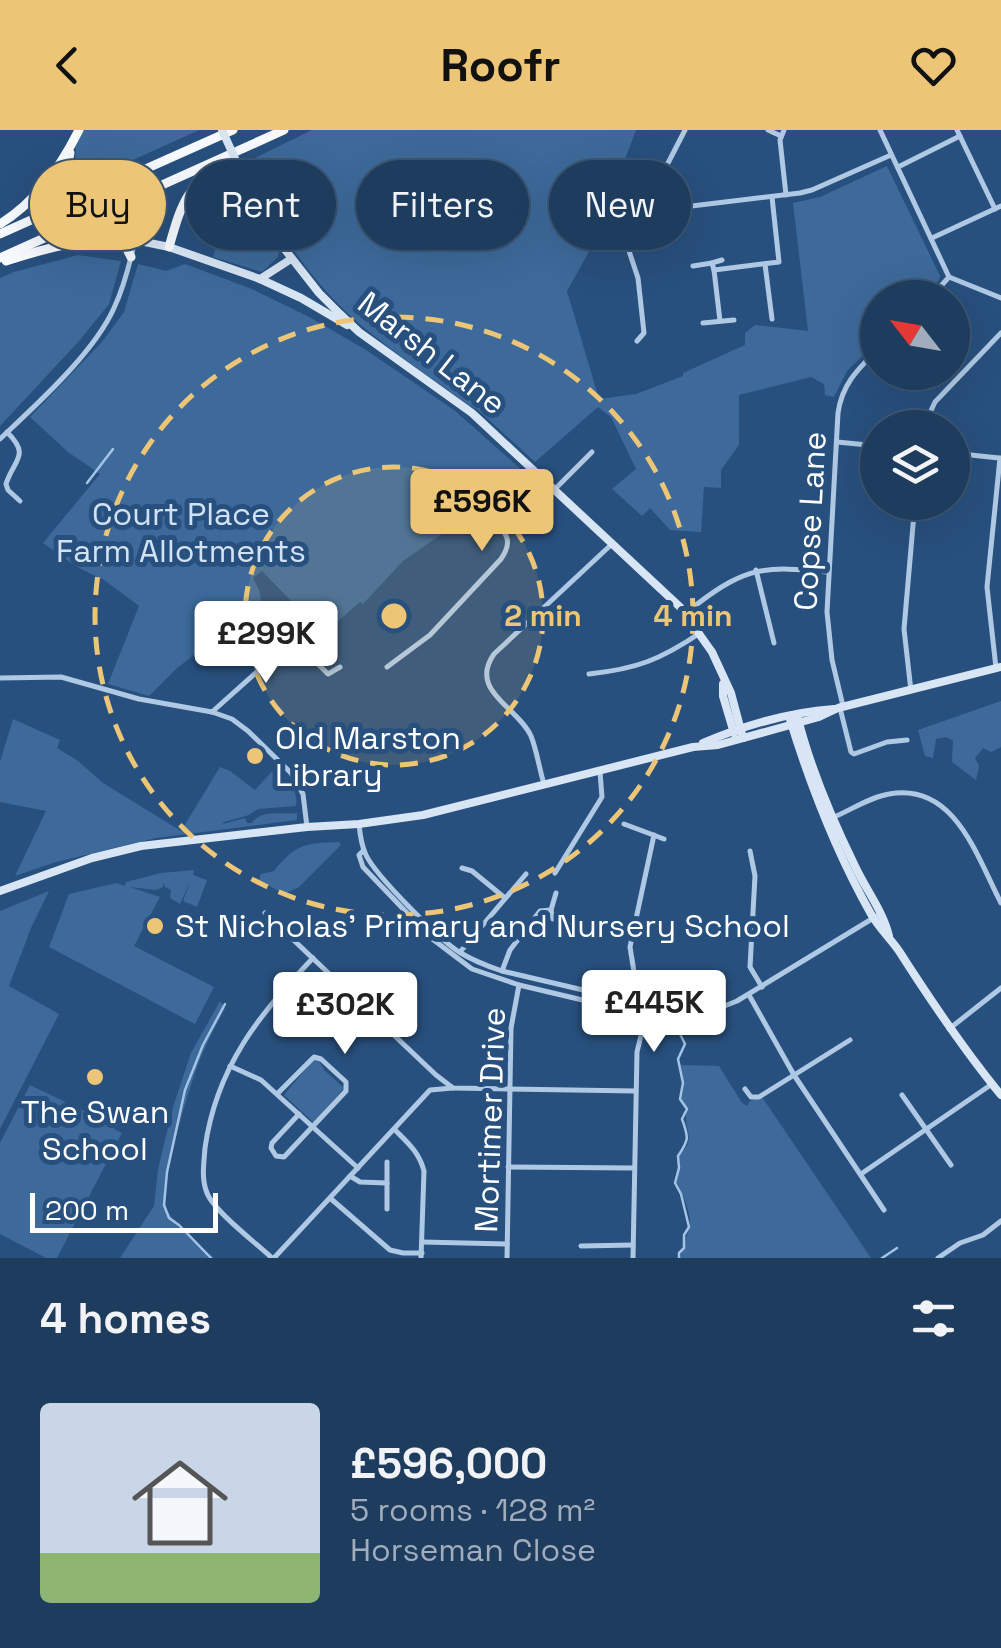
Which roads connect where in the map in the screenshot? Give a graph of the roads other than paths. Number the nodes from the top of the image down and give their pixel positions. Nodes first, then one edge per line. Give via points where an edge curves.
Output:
1 (79, 130) edge
2 (222, 130) edge
3 (233, 130) edge
4 (284, 130) edge
5 (685, 130) edge
6 (768, 130) edge
7 (880, 130) edge
8 (782, 133) edge
9 (958, 133) edge
10 (264, 140) junction
11 (74, 141) junction
12 (891, 155) junction
13 (69, 160) edge
14 (165, 160) edge
15 (670, 160) edge
16 (898, 168) junction
17 (786, 195) junction
18 (772, 196) junction
19 (691, 207) edge
20 (998, 207) edge
21 (30, 221) edge
22 (0, 224) edge
23 (0, 234) edge
24 (932, 238) junction
25 (166, 246) edge
26 (169, 247) junction
27 (40, 250) edge
28 (128, 250) edge
29 (133, 250) edge
30 (628, 250) edge
31 (131, 257) junction
32 (291, 259) junction
33 (722, 260) dead end
34 (0, 261) edge
35 (766, 264) junction
36 (693, 266) dead end
37 (713, 267) junction
38 (949, 277) junction
39 (260, 279) junction
40 (946, 280) edge
41 (1001, 298) edge
42 (772, 319) dead end
43 (734, 320) dead end
44 (720, 321) junction
45 (703, 323) dead end
46 (360, 332) junction
47 (1001, 333) edge
48 (636, 340) dead end
49 (860, 368) edge
50 (932, 410) edge
51 (8, 432) junction
52 (0, 439) edge
53 (837, 442) junction
54 (860, 444) edge
55 (592, 452) dead end
56 (970, 455) edge
57 (1000, 458) edge
58 (534, 469) junction
59 (555, 489) junction
60 (20, 501) dead end
61 (913, 520) edge
62 (613, 543) junction
63 (756, 570) junction
64 (828, 572) junction
65 (696, 606) dead end
66 (700, 634) junction
67 (774, 643) dead end
68 (248, 656) dead end
69 (340, 667) dead end
70 (387, 667) dead end
71 (999, 667) edge
72 (259, 670) junction
73 (588, 674) dead end
74 (0, 678) edge
75 (911, 690) junction
76 (840, 708) junction
77 (212, 712) junction
78 (792, 719) junction
79 (738, 735) junction
80 (907, 740) dead end
81 (693, 747) junction
82 (600, 772) junction
83 (813, 780) junction
84 (544, 786) junction
85 (832, 818) junction
86 (359, 824) junction
87 (624, 824) dead end
88 (307, 827) junction
89 (835, 833) junction
90 (654, 834) junction
91 (664, 838) dead end
92 (364, 850) junction
93 (750, 851) dead end
94 (462, 868) dead end
95 (555, 873) dead end
96 (526, 874) dead end
97 (0, 891) edge
98 (556, 892) dead end
99 (506, 898) junction
100 (1001, 903) edge
101 (551, 910) junction
102 (265, 913) dead end
103 (877, 916) junction
104 (553, 920) dead end
105 (460, 952) junction
106 (313, 958) junction
107 (476, 961) junction
108 (472, 969) junction
109 (502, 971) junction
110 (519, 985) junction
111 (762, 987) junction
112 (1001, 988) edge
113 (749, 995) junction
114 (631, 1002) junction
115 (664, 1010) junction
116 (646, 1015) junction
117 (950, 1028) junction
118 (850, 1040) dead end
119 (230, 1066) junction
120 (794, 1074) junction
121 (436, 1075) junction
122 (992, 1084) junction
123 (453, 1088) junction
124 (430, 1090) junction
125 (509, 1090) junction
126 (745, 1090) dead end
127 (635, 1092) junction
128 (277, 1094) junction
129 (902, 1094) dead end
130 (1001, 1095) edge
131 (299, 1114) junction
132 (312, 1126) junction
133 (394, 1130) junction
134 (926, 1130) junction
135 (387, 1162) dead end
136 (951, 1165) dead end
137 (508, 1167) junction
138 (358, 1168) junction
139 (634, 1168) junction
140 (861, 1174) junction
141 (350, 1176) junction
142 (387, 1184) junction
143 (330, 1198) junction
144 (387, 1209) dead end
145 (884, 1210) dead end
146 (1001, 1221) edge
147 (422, 1242) junction
148 (507, 1244) junction
149 (633, 1245) junction
150 (582, 1246) dead end
151 (422, 1255) edge
152 (273, 1258) edge
153 (507, 1258) edge
154 (633, 1258) edge
155 (938, 1258) edge

1 - 11 highway
2 - 32 main road, Marsh Lane, bridge
3 - 14 highway
4 - 10 highway
5 - 15 street
6 - 8 street
7 - 12 street
8 - 17 street
9 - 16 street
9 - 20 street
10 - 26 highway via 190,190
10 - 34 highway
11 - 13 highway
11 - 22 highway via 45,186
12 - 16 street
12 - 17 street
16 - 24 street
17 - 18 street
18 - 19 street
18 - 35 street via 779,262
20 - 24 street
21 - 23 highway
24 - 38 street
25 - 26 main road
26 - 39 main road
27 - 34 highway
28 - 31 highway
29 - 31 street
30 - 48 street via 644,333
31 - 51 street via 97,337
32 - 39 main road
32 - 46 main road, Marsh Lane
33 - 37 street
35 - 37 street
35 - 42 street
36 - 37 street
37 - 44 street
38 - 40 street
38 - 41 street
39 - 46 main road
43 - 44 street
44 - 45 street
46 - 58 main road, Marsh Lane via 454,399
47 - 50 street
49 - 53 street, Copse Lane via 843,390
51 - 52 street
51 - 60 street via 20,453 6,484
53 - 54 street
53 - 64 street, Copse Lane
55 - 59 street
56 - 57 street
57 - 71 street via 988,587
58 - 59 main road, Marsh Lane
58 - 70 street via 496,506 508,540 501,559 430,634
59 - 62 main road, Marsh Lane
61 - 75 street via 904,629
62 - 66 main road, Marsh Lane
62 - 84 street via 494,654 487,668 489,687 531,736
63 - 64 street
63 - 65 street
63 - 67 street
64 - 76 street, Copse Lane
66 - 73 street via 653,661
66 - 79 main road, Marsh Lane via 731,693
68 - 72 street
69 - 72 street via 328,674 303,649
71 - 75 main road
72 - 77 street
74 - 77 street via 61,677
75 - 76 main road
76 - 78 main road via 819,718
76 - 80 street, Copse Lane via 852,754
77 - 88 street via 242,726 283,764 303,794
78 - 79 main road
78 - 83 main road
79 - 81 main road
79 - 81 main road
81 - 82 main road
82 - 84 main road
82 - 95 street via 602,798
83 - 85 main road
83 - 89 main road
84 - 86 main road
85 - 89 main road
85 - 100 street via 887,794 934,800 956,819
86 - 88 main road
86 - 92 street
87 - 90 street
88 - 97 main road via 141,846
89 - 103 main road
90 - 91 street
90 - 114 street via 630,946
92 - 105 street via 379,874
92 - 108 street via 359,860 374,879 437,944
93 - 111 street via 750,967
94 - 99 street
96 - 99 street
98 - 101 street
99 - 105 street
101 - 104 street
101 - 109 street via 540,911
102 - 106 street
103 - 111 street
103 - 117 main road
105 - 107 street
106 - 119 street via 256,1021
106 - 121 street
107 - 108 street
107 - 109 street
108 - 110 street
109 - 114 street
110 - 116 street
110 - 125 street, Mortimer Drive
111 - 113 street
112 - 117 street
113 - 115 street via 707,1013
113 - 120 street
114 - 115 street
115 - 116 street via 660,1018
116 - 127 street
117 - 122 main road
118 - 120 street
119 - 128 street
119 - 152 street via 207,1136 206,1190
120 - 126 street via 759,1097
120 - 140 street
121 - 123 street
121 - 124 street
122 - 130 main road
122 - 134 street
123 - 124 street
123 - 125 street
124 - 133 street
125 - 127 street
125 - 137 street, Mortimer Drive
127 - 139 street
128 - 131 street
128 - 132 street via 314,1057 321,1059 346,1082 346,1091
129 - 134 street
131 - 132 street
131 - 132 street via 272,1144 276,1156 284,1157
132 - 138 street
133 - 138 street
133 - 147 street via 424,1171
134 - 136 street
134 - 140 street
135 - 142 street
137 - 139 street
137 - 148 street, Mortimer Drive
138 - 141 street
139 - 149 street
140 - 145 street
141 - 142 street
141 - 143 street
142 - 144 street
143 - 151 street via 390,1250
143 - 152 street
146 - 155 street
147 - 148 street
147 - 151 street
148 - 153 street, Mortimer Drive
149 - 150 street
149 - 154 street

